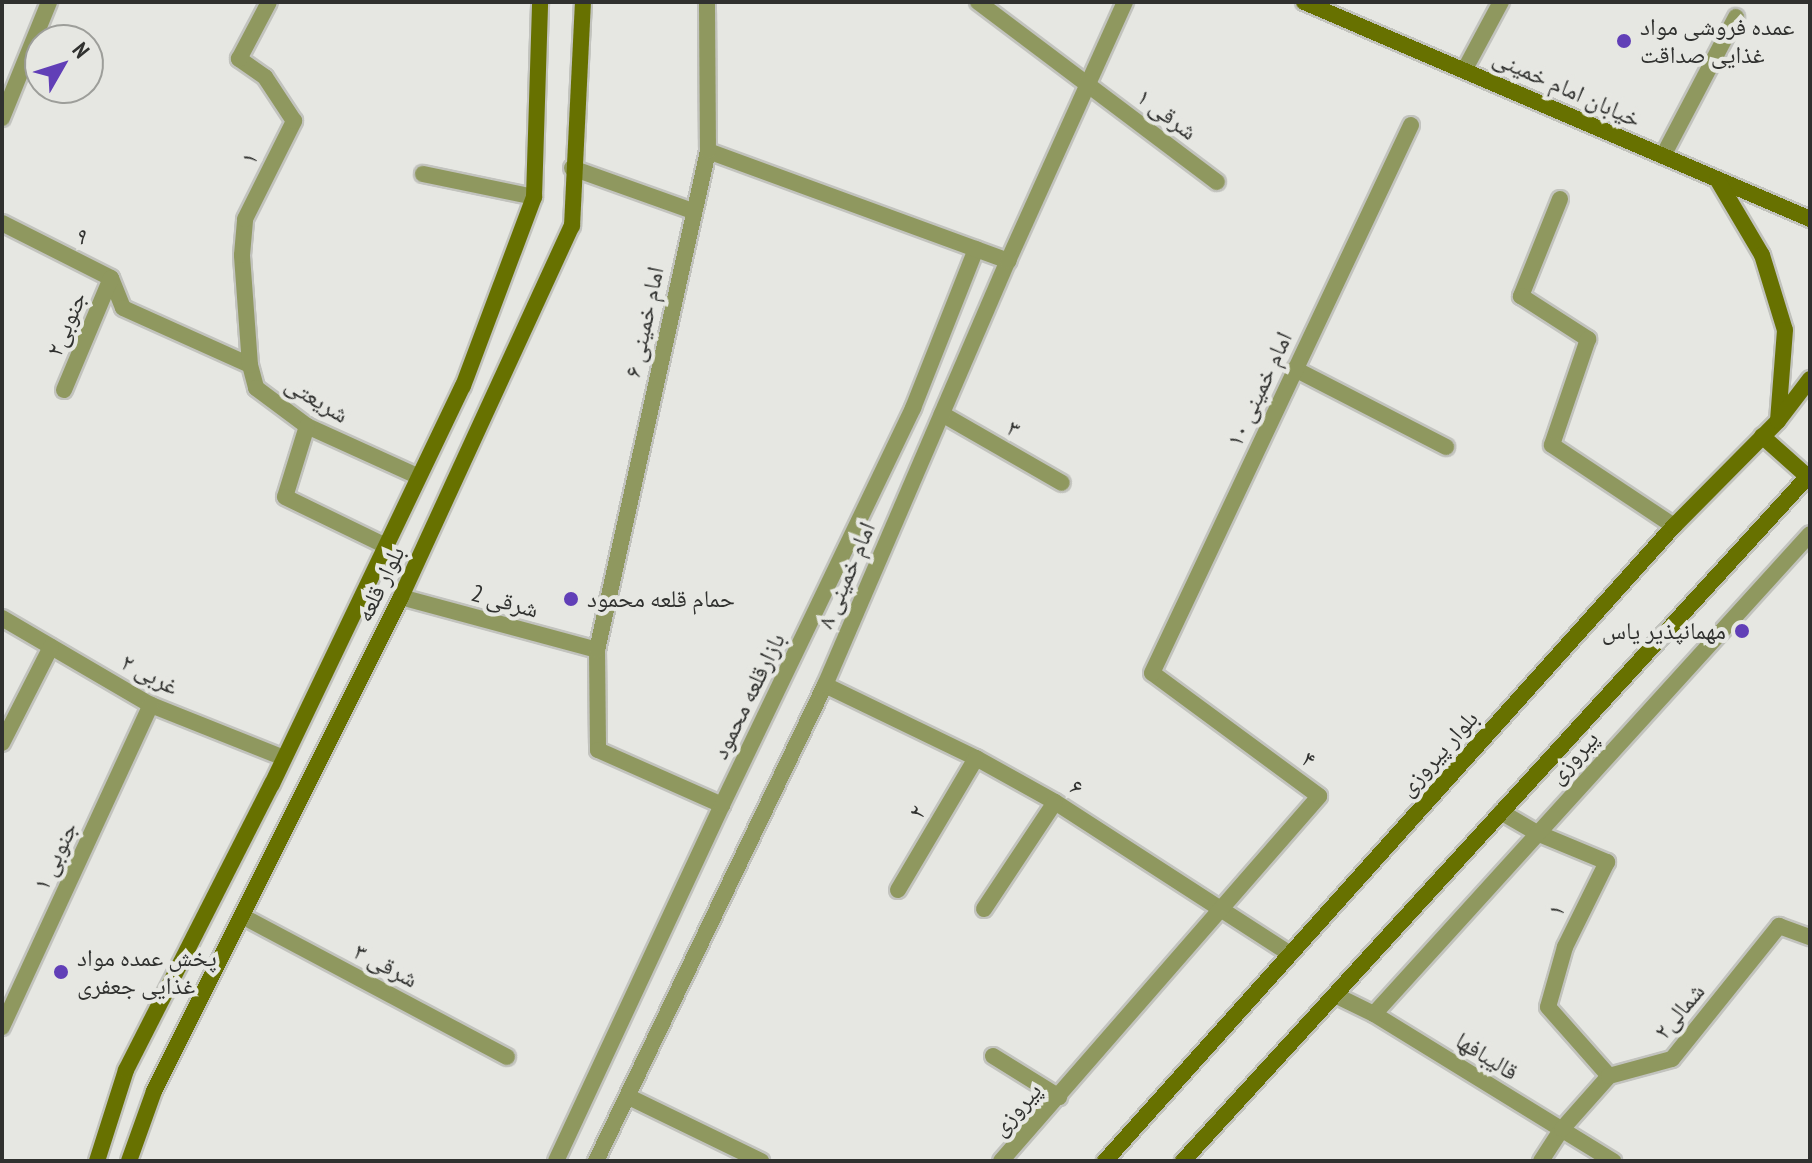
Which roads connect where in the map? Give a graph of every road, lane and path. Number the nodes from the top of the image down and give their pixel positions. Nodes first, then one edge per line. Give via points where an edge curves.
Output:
1 (49, 2) edge
2 (269, 2) edge
3 (540, 2) edge
4 (583, 2) edge
5 (707, 2) edge
6 (978, 2) edge
7 (1125, 2) edge
8 (1304, 2) edge
9 (1501, 2) edge
10 (1736, 17) dead end
11 (1465, 69) junction
12 (1089, 85) junction
13 (2, 118) edge
14 (1411, 125) dead end
15 (708, 151) junction
16 (1663, 156) junction
17 (572, 168) junction
18 (423, 174) dead end
19 (1717, 179) junction
20 (1217, 182) dead end
21 (534, 197) junction
22 (1560, 199) dead end
23 (693, 211) junction
24 (1810, 219) edge
25 (2, 223) edge
26 (976, 249) junction
27 (1008, 261) junction
28 (111, 278) junction
29 (250, 365) junction
30 (1295, 369) junction
31 (1810, 379) edge
32 (64, 390) dead end
33 (942, 414) junction
34 (1778, 421) junction
35 (307, 426) junction
36 (1762, 436) junction
37 (1446, 447) dead end
38 (417, 476) junction
39 (1809, 476) edge
40 (1062, 483) dead end
41 (1674, 526) junction
42 (1810, 534) edge
43 (386, 546) junction
44 (401, 597) junction
45 (2, 618) edge
46 (51, 647) junction
47 (597, 650) junction
48 (1152, 673) joint
49 (825, 685) junction
50 (151, 705) junction
51 (2, 743) edge
52 (284, 758) junction
53 (976, 758) junction
54 (1055, 802) junction
55 (722, 805) junction
56 (1501, 812) junction
57 (1537, 833) junction
58 (898, 890) dead end
59 (1223, 908) junction
60 (984, 909) dead end
61 (242, 916) junction
62 (1810, 937) edge
63 (1290, 954) junction
64 (1335, 995) junction
65 (1374, 1014) junction
66 (2, 1027) edge
67 (993, 1056) dead end
68 (507, 1057) dead end
69 (1609, 1076) junction
70 (629, 1097) junction
71 (1059, 1097) junction
72 (1562, 1129) junction
73 (756, 1160) edge
74 (97, 1161) edge
75 (129, 1161) edge
76 (556, 1161) edge
77 (596, 1161) edge
78 (1001, 1161) edge
79 (1105, 1161) edge
80 (1183, 1161) edge
81 (1541, 1161) edge
82 (1613, 1161) edge

1 - 13 street
2 - 29 street, ۱ via 239,59 265,77 294,121 245,219 242,255
3 - 21 main road, بلوار قلعه
4 - 17 main road, بلوار قلعه
5 - 15 street, امام خمینی ۶
6 - 12 street, ۱ شرقی
7 - 12 street, امام خمینی ۸
8 - 11 main road, خیابان امام خمینی
9 - 11 street
10 - 16 street
11 - 16 main road, خیابان امام خمینی
12 - 20 street, ۱ شرقی
12 - 27 street, امام خمینی ۸
14 - 30 street, امام خمینی ۱۰
15 - 23 street, امام خمینی ۶
15 - 26 street
16 - 19 main road, خیابان امام خمینی
17 - 23 street
17 - 44 main road, بلوار قلعه via 572,226
18 - 21 street
19 - 24 main road, خیابان امام خمینی
19 - 34 main road via 1762,255 1785,330
21 - 38 main road, بلوار قلعه via 463,386
22 - 41 street via 1521,296 1588,339 1552,445
23 - 47 street, امام خمینی ۶
25 - 28 street, ۹
26 - 27 street
26 - 55 street, بازارقلعه محمود via 913,408
27 - 33 street, امام خمینی ۸
28 - 29 street via 123,308
28 - 32 street, جنوبی۲
29 - 35 street, شریعتی via 256,388
30 - 37 street
30 - 48 street, امام خمینی ۱۰
31 - 34 main road, بلوار پیروزی
33 - 40 street, ۳
33 - 49 street, امام خمینی ۸
34 - 36 main road, بلوار پیروزی
35 - 38 street, شریعتی
35 - 43 street via 285,497
36 - 39 main road
36 - 41 main road, بلوار پیروزی
38 - 43 main road, بلوار قلعه
39 - 56 main road
41 - 63 main road, بلوار پیروزی
42 - 57 street, پیروزی
43 - 52 main road, بلوار قلعه
44 - 47 street, 2 شرقی
44 - 61 main road, بلوار قلعه
45 - 46 street, ۲ غربی
46 - 50 street, ۲ غربی
46 - 51 street
47 - 55 street, امام خمینی ۶ via 598,750
48 - 59 street, ۴ via 1319,796
49 - 53 street, ۶
49 - 70 street, امام خمینی ۸
50 - 52 street, ۲ غربی
50 - 66 street, ۱ جنوبی
52 - 74 main road, بلوار قلعه via 126,1070
53 - 54 street, ۶
53 - 58 street, ۲
54 - 59 street, ۶
54 - 60 street
55 - 76 street, بازارقلعه محمود
56 - 57 street, ۱
56 - 64 main road
57 - 65 street, پیروزی
57 - 69 street, ۱ via 1607,862 1565,947 1548,1007
59 - 63 street, ۶
59 - 71 street, پیروزی
61 - 68 street, ۳ شرقی
61 - 75 main road, بلوار قلعه via 154,1091
62 - 69 street, شمالی۲ via 1779,926 1672,1059
63 - 79 main road, بلوار پیروزی
64 - 65 street, قالیبافها
64 - 80 main road
65 - 72 street, قالیبافها
67 - 71 street
69 - 72 street
70 - 73 street
70 - 77 street, امام خمینی ۸
71 - 78 street, پیروزی
72 - 81 street
72 - 82 street, قالیبافها

